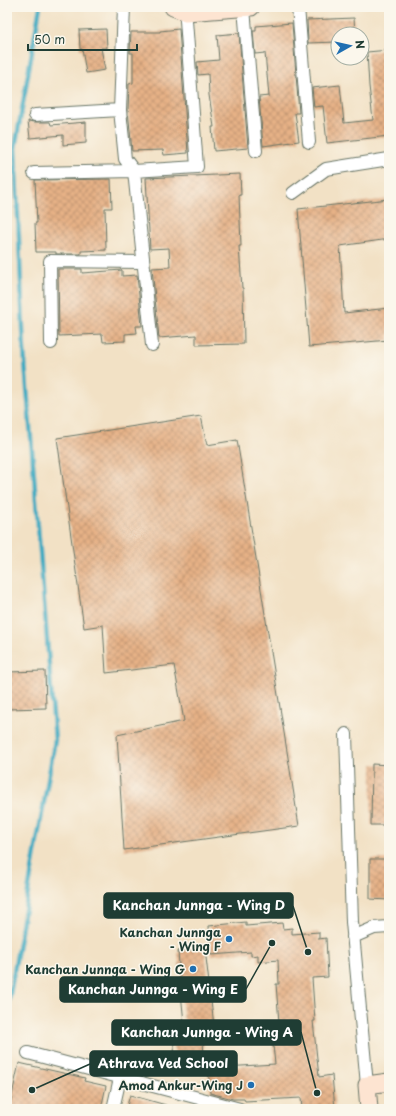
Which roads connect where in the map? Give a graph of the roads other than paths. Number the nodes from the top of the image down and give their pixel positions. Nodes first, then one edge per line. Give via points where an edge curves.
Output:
1 (124, 7) edge
2 (251, 7) edge
3 (298, 7) edge
4 (244, 8) edge
5 (181, 9) edge
6 (120, 110) junction
7 (35, 115) dead end
8 (309, 142) dead end
9 (256, 151) dead end
10 (389, 159) edge
11 (134, 171) junction
12 (34, 173) dead end
13 (293, 193) dead end
14 (143, 262) junction
15 (51, 342) dead end
16 (152, 345) dead end
17 (346, 734) dead end
18 (389, 927) edge
19 (353, 937) junction
20 (28, 1053) dead end
21 (120, 1078) junction
22 (389, 1082) edge
23 (367, 1085) junction
24 (113, 1109) edge
25 (240, 1109) edge
26 (369, 1109) edge

1 - 6 street
2 - 4 street
3 - 8 street
4 - 5 street
4 - 9 street
5 - 11 street via 197,167
6 - 7 street
6 - 11 street via 125,159
10 - 13 street via 326,169
11 - 12 street
11 - 14 street
14 - 15 street via 50,261
14 - 16 street
17 - 19 street
18 - 19 street via 374,928
19 - 23 street
20 - 21 street
21 - 24 street
21 - 25 street
22 - 23 street
23 - 26 street

